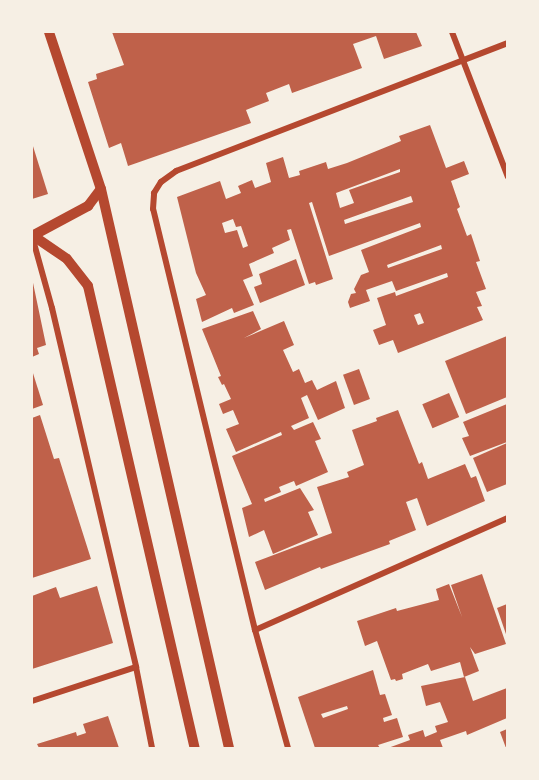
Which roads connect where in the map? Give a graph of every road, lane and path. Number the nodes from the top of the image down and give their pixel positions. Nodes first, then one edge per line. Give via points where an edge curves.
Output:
1 (49, 32) edge
2 (452, 32) edge
3 (507, 43) edge
4 (463, 61) junction
5 (507, 177) edge
6 (101, 189) junction
7 (32, 235) edge
8 (507, 518) edge
9 (255, 630) junction
10 (136, 667) junction
11 (32, 701) edge
12 (152, 748) edge
13 (195, 748) edge
14 (229, 748) edge
15 (288, 748) edge

1 - 6 street
2 - 4 street
3 - 4 street
4 - 5 street
4 - 9 street via 176,171 154,193 153,209
6 - 7 street via 88,206
6 - 14 street
7 - 10 street
7 - 13 street via 67,259 84,279 90,296
8 - 9 street
9 - 15 street
10 - 11 street
10 - 12 street

